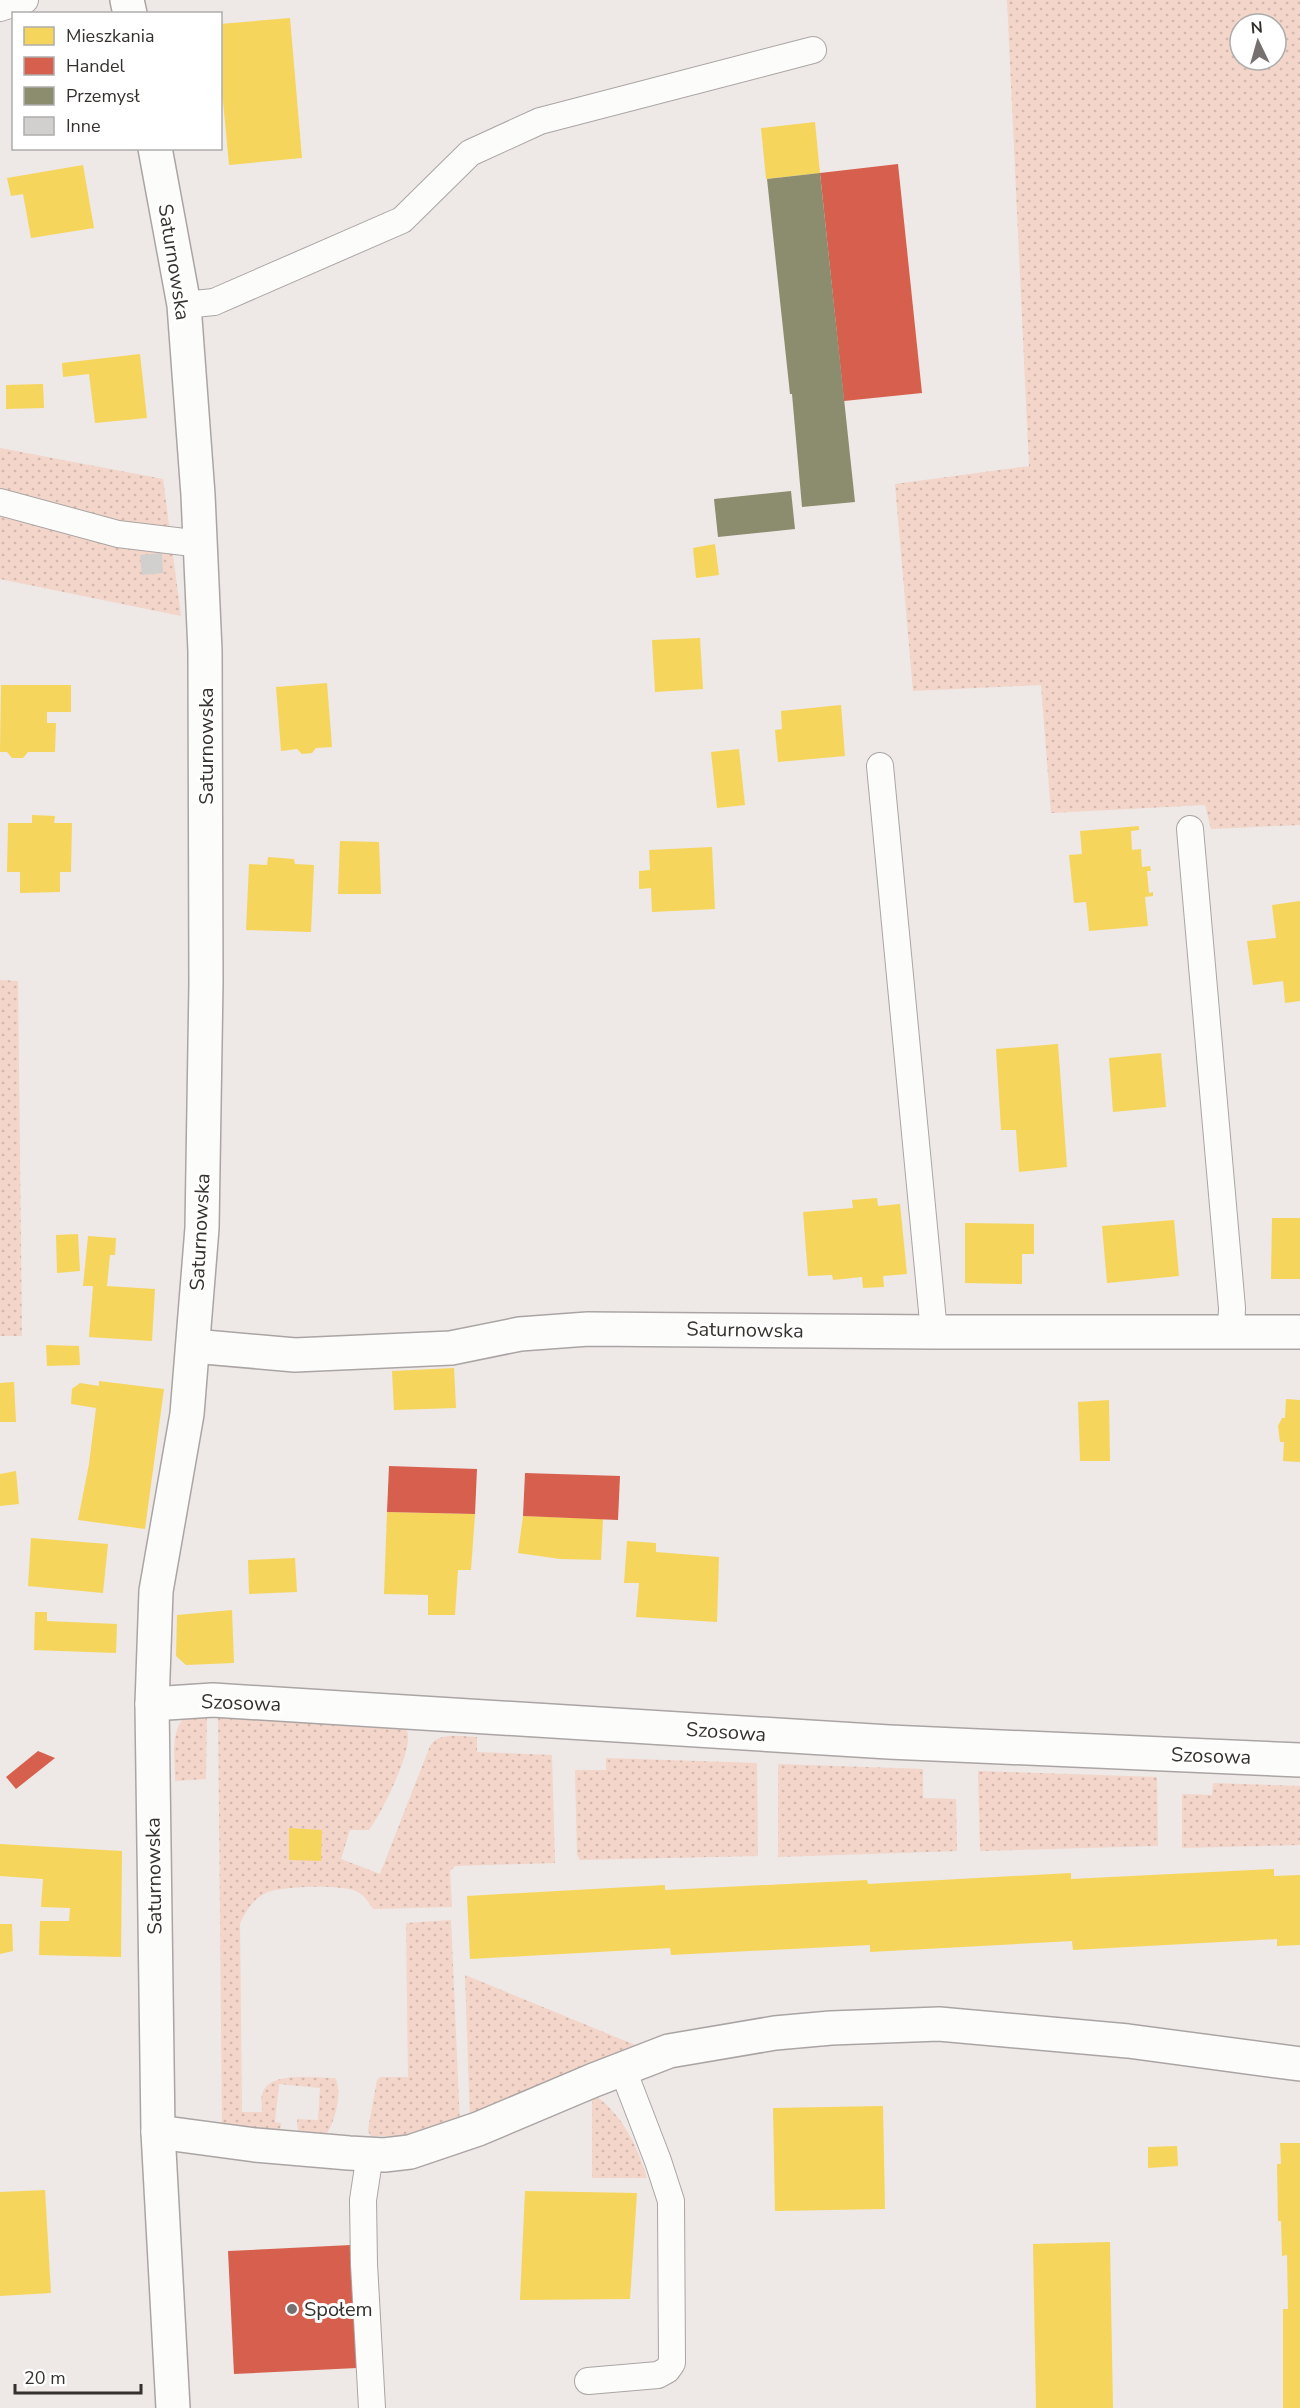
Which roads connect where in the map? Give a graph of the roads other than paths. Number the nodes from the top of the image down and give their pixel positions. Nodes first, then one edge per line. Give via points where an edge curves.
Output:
1 (25, 0) edge
2 (0, 8) edge
3 (813, 50) dead end
4 (155, 150) edge
5 (184, 305) junction
6 (0, 502) edge
7 (201, 544) junction
8 (880, 766) dead end
9 (1190, 829) dead end
10 (934, 1332) junction
11 (1231, 1332) junction
12 (1300, 1332) edge
13 (193, 1346) junction
14 (152, 1704) junction
15 (1300, 1760) edge
16 (1300, 2064) edge
17 (623, 2070) junction
18 (158, 2132) junction
19 (370, 2154) junction
20 (588, 2381) dead end
21 (173, 2408) edge
22 (372, 2408) edge

1 - 2 lane
3 - 5 lane via 540,121 470,153 402,220 214,302
4 - 5 street, Saturnowska
5 - 7 street, Saturnowska
6 - 7 lane via 118,534
7 - 13 street, Saturnowska via 206,983 202,1228
8 - 10 lane
9 - 11 lane
10 - 11 street, Saturnowska
10 - 13 street, Saturnowska via 588,1329 520,1334 451,1348 295,1355
11 - 12 street, Saturnowska
13 - 14 street, Saturnowska via 187,1414 156,1591
14 - 15 street, Szosowa via 213,1700 889,1742
14 - 18 street, Saturnowska
16 - 17 street via 1128,2041 939,2024 775,2033 669,2051
17 - 19 street via 411,2152
17 - 20 lane via 671,2201 672,2363 658,2376
18 - 19 street
18 - 21 street, Saturnowska
19 - 22 lane via 363,2200

